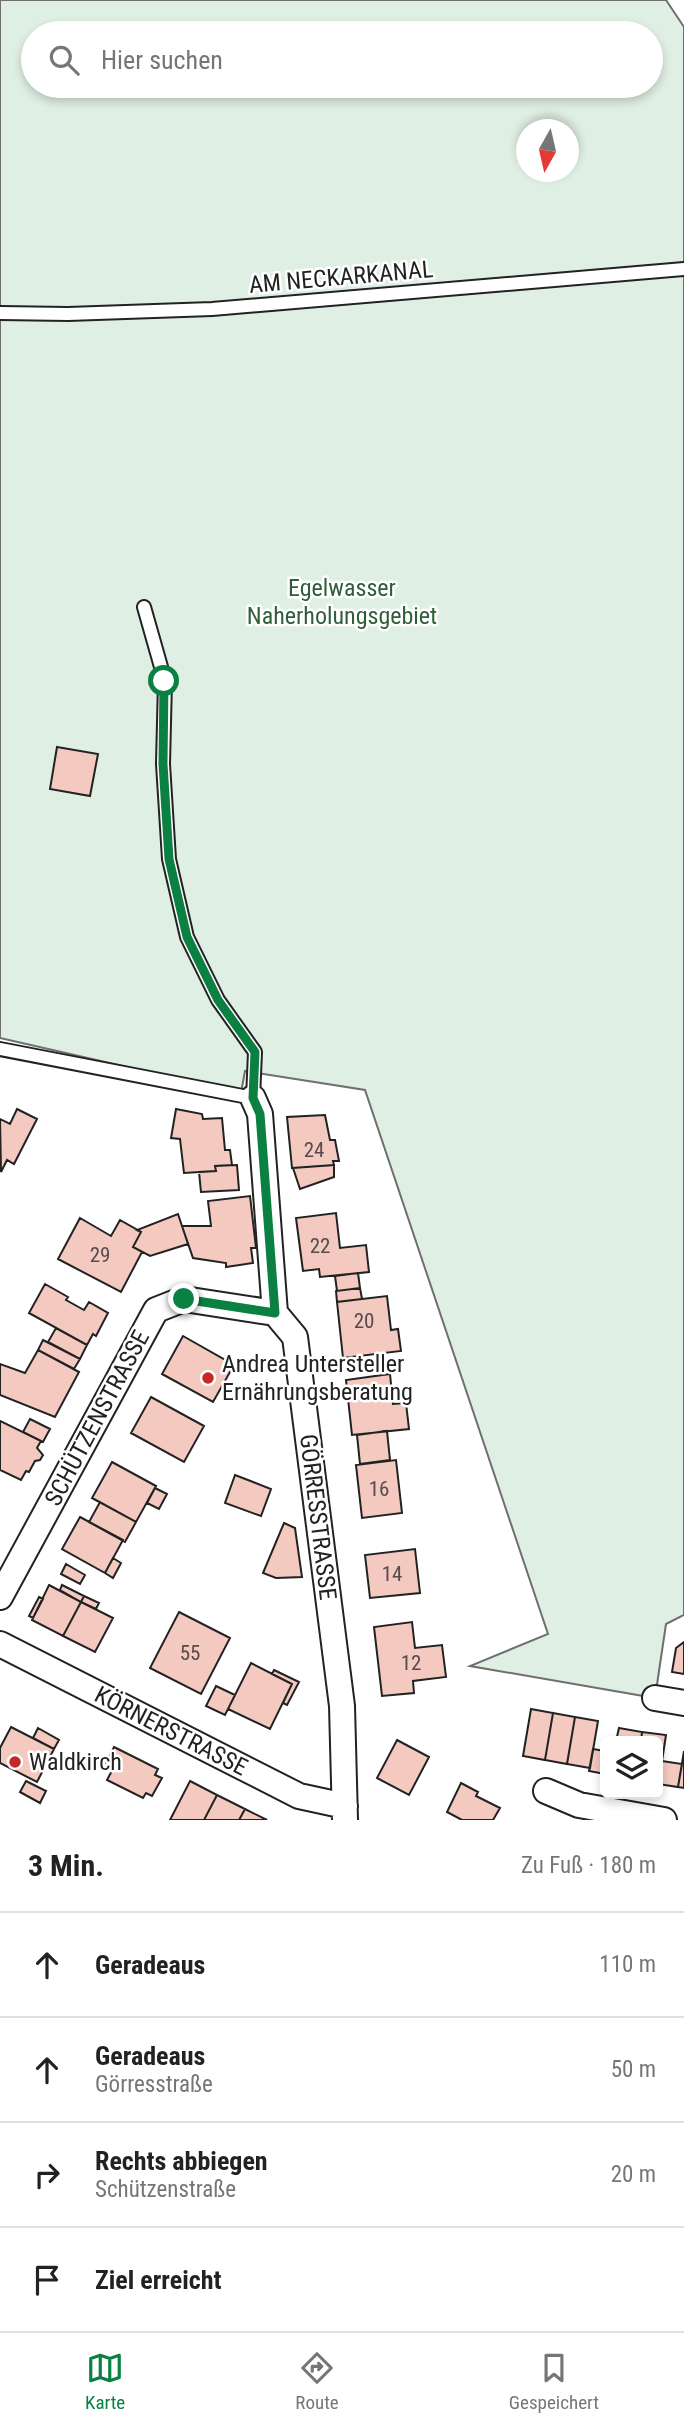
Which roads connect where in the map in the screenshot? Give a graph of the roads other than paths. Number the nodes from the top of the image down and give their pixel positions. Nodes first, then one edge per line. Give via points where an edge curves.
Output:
1 (684, 269) edge
2 (0, 313) edge
3 (144, 607) dead end
4 (0, 1049) edge
5 (253, 1098) junction
6 (275, 1313) junction
7 (0, 1597) edge
8 (0, 1644) edge
9 (655, 1698) dead end
10 (684, 1703) edge
11 (545, 1791) dead end
12 (345, 1813) edge
13 (664, 1820) edge

1 - 2 lane, AM NECKARKANAL via 212,309
3 - 5 lane via 164,681 169,859 187,937 218,1000 255,1052
4 - 5 lane
5 - 6 street via 260,1114
6 - 7 street, SCHÜTZENSTRASSE via 184,1299 156,1310
6 - 12 street, GÖRRESSTRASSE via 295,1337 342,1706
8 - 12 street, KÖRNERSTRASSE via 299,1796
9 - 10 street
11 - 13 street via 579,1805

